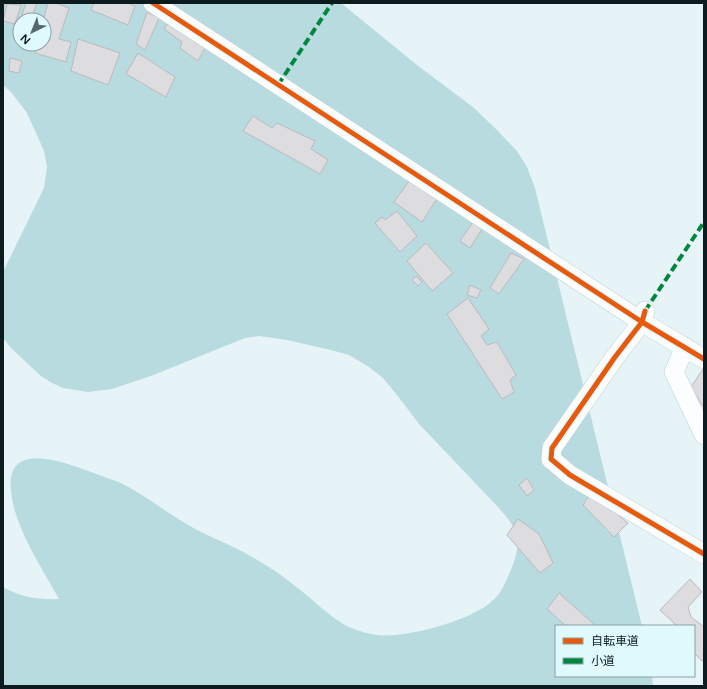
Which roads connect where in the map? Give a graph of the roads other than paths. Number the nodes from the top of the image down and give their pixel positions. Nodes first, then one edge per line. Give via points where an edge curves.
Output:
1 (153, 3) edge
2 (643, 316) junction
3 (685, 347) junction
4 (704, 359) edge
5 (704, 436) edge
6 (704, 554) edge

1 - 2 street
2 - 3 street
2 - 6 street via 552,448 551,459 570,475
3 - 4 street
3 - 5 street via 674,372

